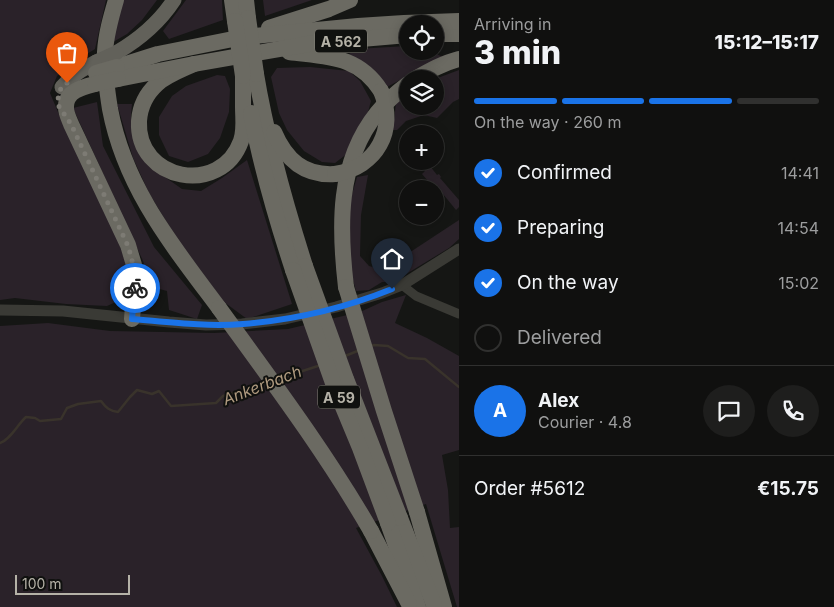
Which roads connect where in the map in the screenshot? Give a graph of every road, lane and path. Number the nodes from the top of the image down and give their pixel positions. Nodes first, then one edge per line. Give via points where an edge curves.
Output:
1 (116, 0) edge
2 (174, 0) edge
3 (232, 0) edge
4 (246, 0) edge
5 (350, 0) edge
6 (241, 20) junction
7 (459, 21) edge
8 (444, 34) edge
9 (459, 34) edge
10 (399, 36) edge
11 (244, 37) junction
12 (274, 49) junction
13 (459, 59) edge
14 (194, 64) junction
15 (117, 66) junction
16 (430, 70) edge
17 (250, 75) junction
18 (91, 77) junction
19 (399, 91) edge
20 (260, 96) junction
21 (71, 124) junction
22 (459, 248) edge
23 (299, 268) junction
24 (402, 285) junction
25 (0, 310) edge
26 (459, 314) edge
27 (132, 319) junction
28 (394, 520) junction
29 (410, 607) edge
30 (418, 607) edge
31 (434, 607) edge
32 (444, 607) edge

1 - 29 highway, bridge via 108,32 106,78 118,142 128,169 180,255 320,449 358,508
2 - 15 highway via 148,31 127,46
3 - 6 highway, A 59
4 - 6 highway, A 59
5 - 11 highway
6 - 17 highway, A 59, bridge
7 - 11 highway
8 - 9 highway
10 - 12 highway, A 562
11 - 15 highway via 158,54
12 - 14 highway, A 562
12 - 20 highway, bridge via 336,58 366,73 381,91 386,105 386,129 381,143 361,165 349,171 320,174 306,170 287,156
13 - 16 highway
14 - 15 highway, A 562
14 - 17 highway via 152,89 140,117 140,133 149,154 166,170 181,175 210,173 234,154 243,134
15 - 18 highway, bridge
17 - 20 highway, A 59
17 - 23 highway, A 59 via 264,174 277,222
18 - 21 highway via 69,97 66,108
18 - 21 highway via 73,80 59,93 58,105
19 - 32 highway, bridge via 377,113 352,160 344,193 343,261 346,287 418,512
20 - 23 highway, A 59
21 - 27 highway via 134,265
22 - 24 street
23 - 28 highway, A 59, bridge via 349,388
24 - 26 street via 416,296
24 - 27 street via 336,307 262,322 206,325
25 - 27 street via 62,311
28 - 30 highway, A 59
28 - 31 highway, A 59

